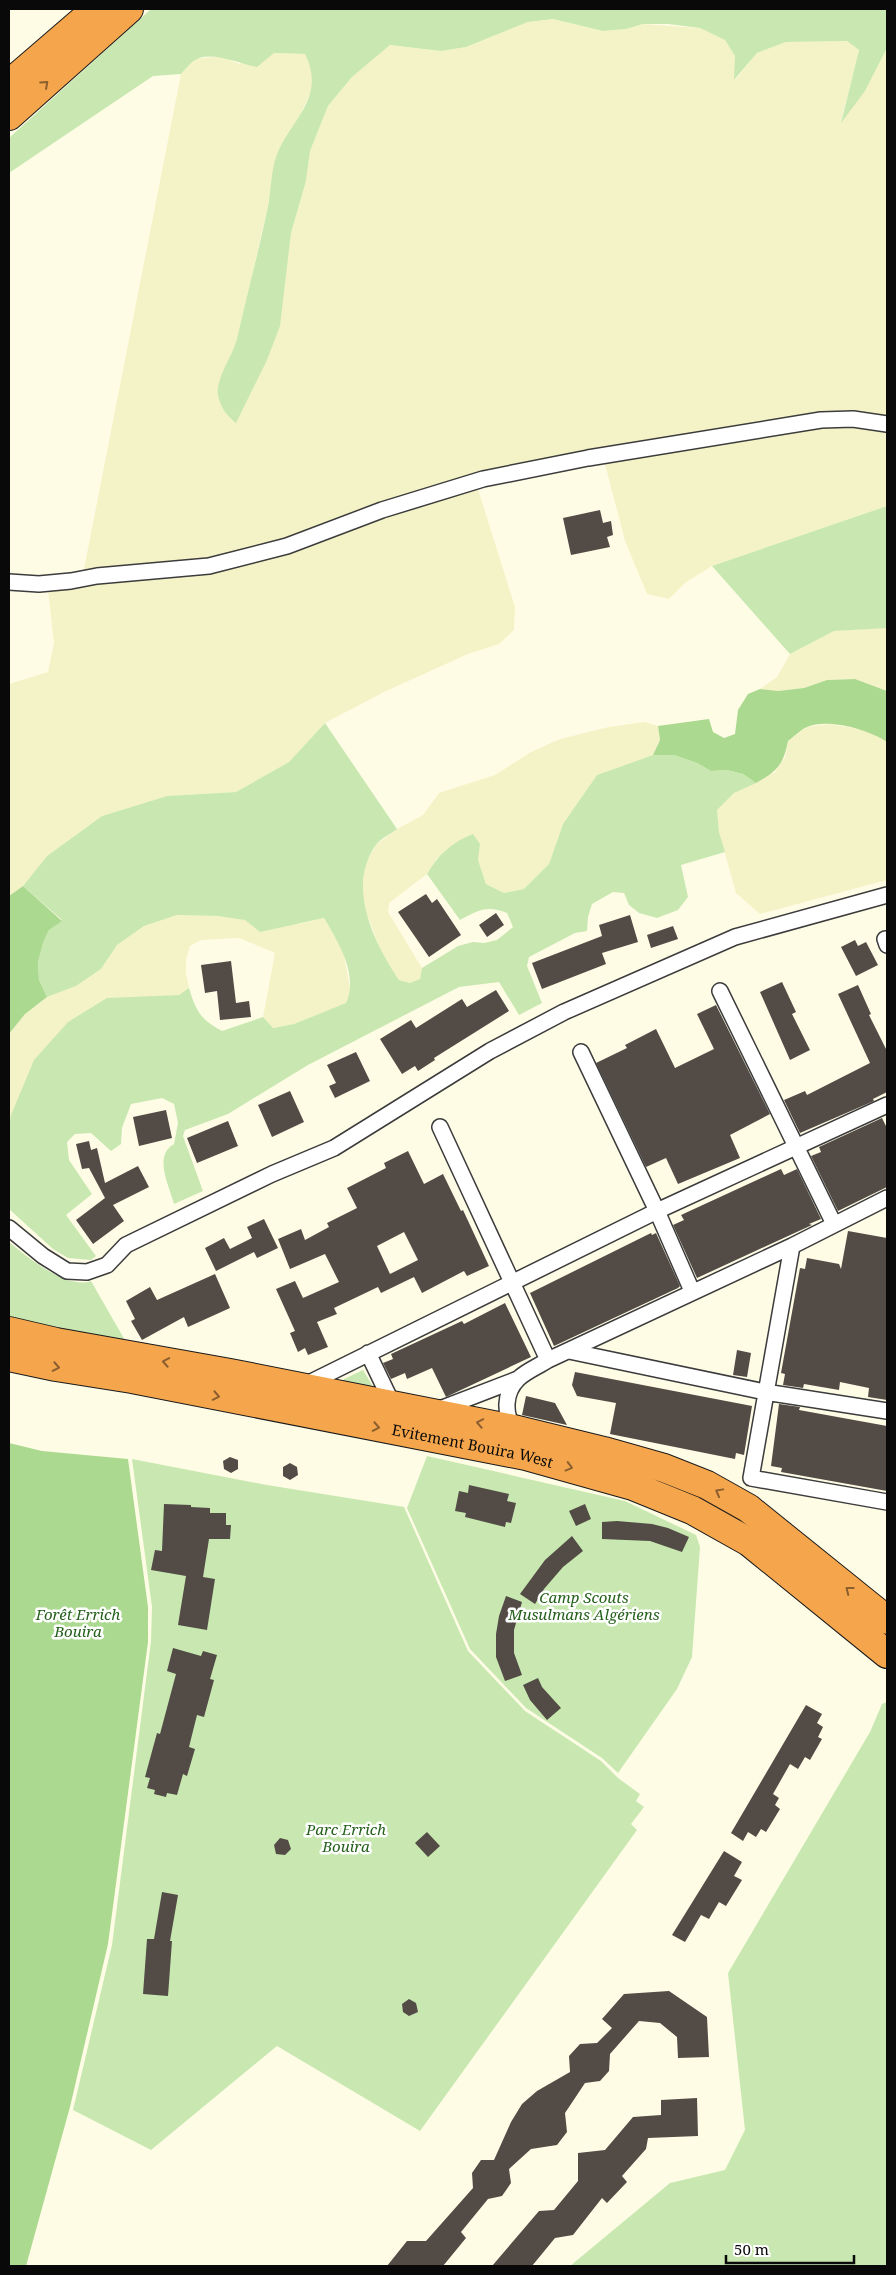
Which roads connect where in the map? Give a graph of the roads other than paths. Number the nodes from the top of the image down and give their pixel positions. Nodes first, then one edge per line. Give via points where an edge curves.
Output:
1 (96, 9) edge
2 (129, 9) edge
3 (9, 84) edge
4 (9, 116) edge
5 (887, 424) edge
6 (9, 582) edge
7 (887, 895) edge
8 (720, 992) dead end
9 (581, 1052) dead end
10 (887, 1105) edge
11 (440, 1126) dead end
12 (796, 1148) junction
13 (887, 1198) edge
14 (657, 1211) junction
15 (834, 1224) junction
16 (9, 1228) edge
17 (792, 1246) junction
18 (512, 1281) junction
19 (692, 1291) junction
20 (9, 1331) edge
21 (569, 1351) junction
22 (368, 1353) junction
23 (9, 1357) edge
24 (548, 1360) junction
25 (518, 1380) junction
26 (301, 1386) junction
27 (766, 1392) junction
28 (393, 1405) junction
29 (887, 1411) edge
30 (424, 1412) junction
31 (514, 1430) junction
32 (887, 1502) edge
33 (887, 1620) edge
34 (887, 1654) edge

1 - 3 highway
4 -> 2 highway
5 - 6 street via 853,419 822,420 526,470 424,496 287,546 209,566 39,584
7 - 16 street via 735,937 564,1012 490,1051 334,1148 272,1174 126,1245 106,1264 87,1272 67,1271
8 - 12 street
9 - 14 street
10 - 12 street
11 - 18 street
12 - 14 street
12 - 15 street
13 - 15 street
14 - 18 street
14 - 19 street
15 - 17 street
17 - 19 street
17 - 27 street
18 - 22 street
18 - 24 street
19 - 21 street
26 -> 20 highway, Evitement Bouira West
21 - 24 street
21 - 27 street
22 - 26 street
22 - 28 street
23 -> 34 highway, Evitement Bouira West via 526,1456 633,1486 692,1510 749,1542
24 - 25 street
25 - 30 street via 446,1408
25 - 31 street via 505,1410
26 - 28 highway, Evitement Bouira West
27 - 29 street
27 - 32 street via 751,1478
28 - 30 highway, Evitement Bouira West
31 -> 30 highway, Evitement Bouira West
33 -> 31 highway, Evitement Bouira West via 748,1508 707,1485 664,1468

